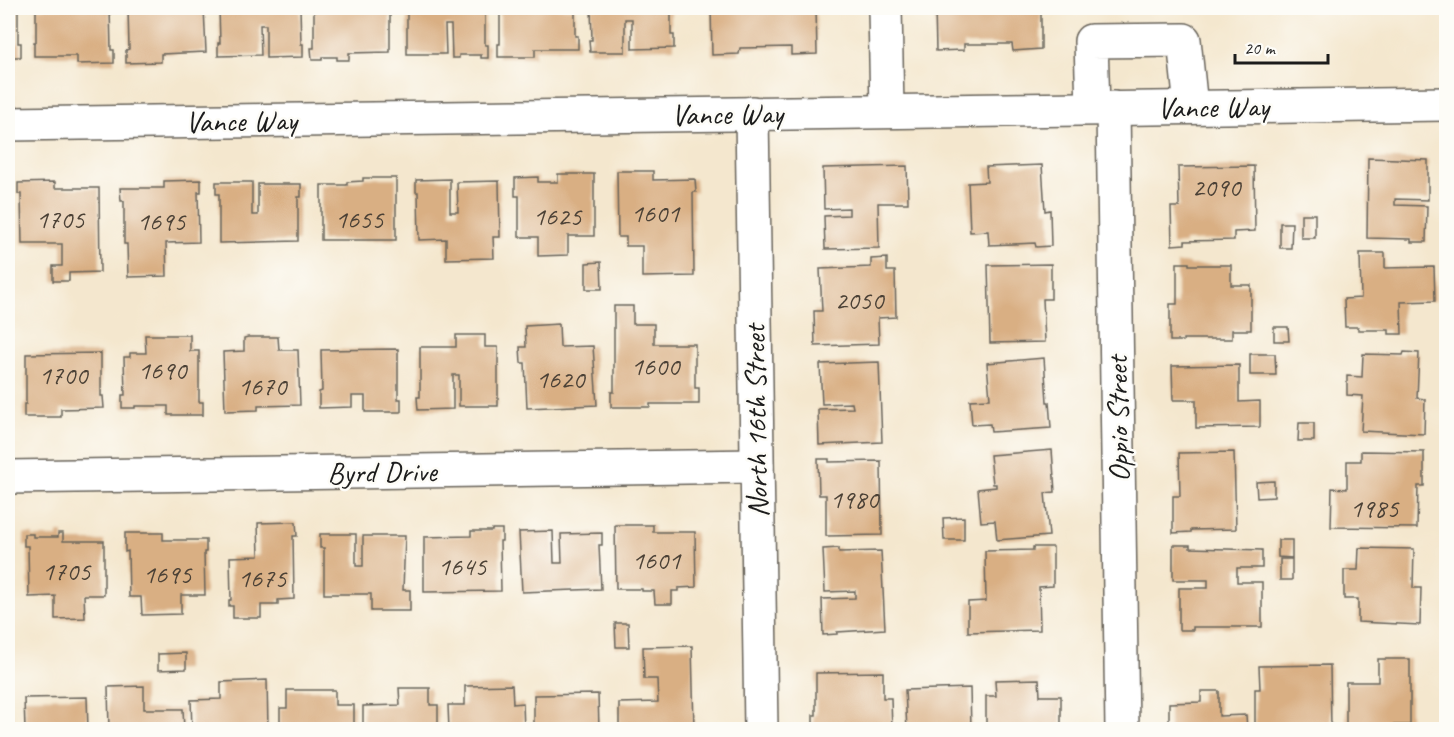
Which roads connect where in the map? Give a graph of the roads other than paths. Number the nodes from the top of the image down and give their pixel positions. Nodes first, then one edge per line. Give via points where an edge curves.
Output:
1 (885, 8) edge
2 (1446, 104) edge
3 (1191, 107) junction
4 (1103, 108) junction
5 (887, 111) junction
6 (752, 113) junction
7 (8, 124) edge
8 (757, 466) junction
9 (8, 477) edge
10 (761, 729) edge
11 (1122, 729) edge

1 - 5 street
2 - 3 street, Vance Way
3 - 4 street, Vance Way
3 - 4 street, Oppio Street via 1184,40 1091,41
4 - 5 street, Vance Way
4 - 11 street, Oppio Street
5 - 6 street, Vance Way
6 - 7 street, Vance Way
6 - 8 street, North 16th Street
8 - 9 street, Byrd Drive
8 - 10 street, North 16th Street

